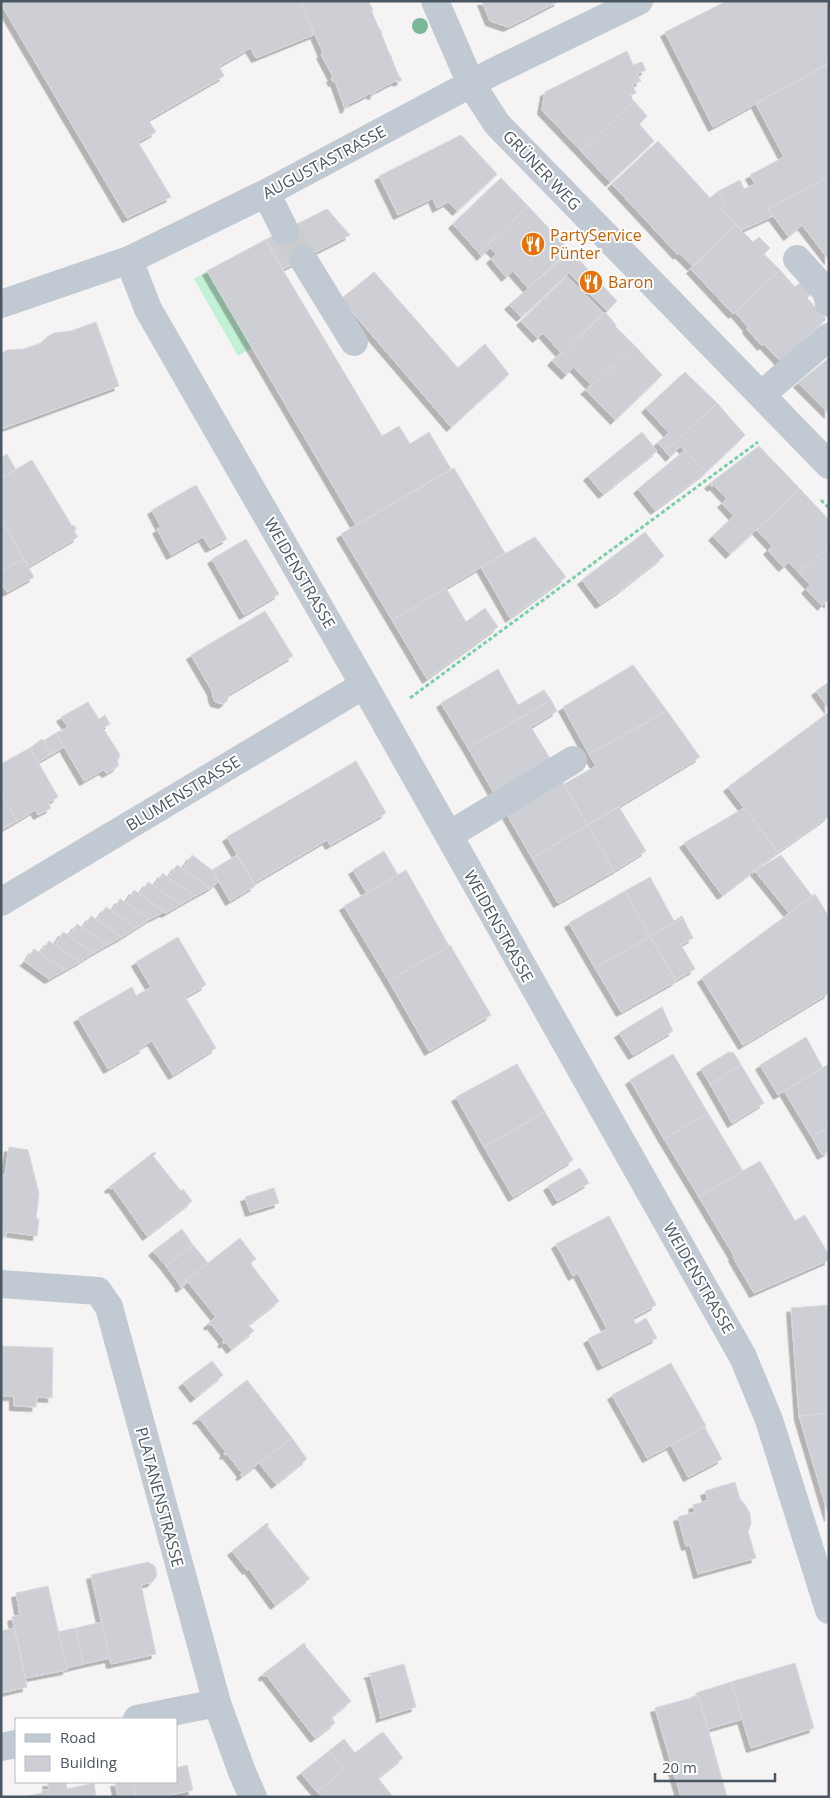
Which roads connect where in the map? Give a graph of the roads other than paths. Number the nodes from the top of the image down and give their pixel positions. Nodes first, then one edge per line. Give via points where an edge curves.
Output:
1 (435, 1) edge
2 (639, 1) edge
3 (471, 84) junction
4 (266, 193) junction
5 (285, 231) tunnel mouth
6 (797, 258) dead end
7 (303, 259) tunnel mouth
8 (129, 260) junction
9 (829, 303) edge
10 (1, 304) edge
11 (829, 337) edge
12 (354, 342) dead end
13 (761, 395) junction
14 (829, 465) edge
15 (364, 685) junction
16 (573, 760) dead end
17 (449, 835) junction
18 (1, 902) edge
19 (1, 1284) edge
20 (829, 1610) edge
21 (217, 1703) junction
22 (142, 1718) edge
23 (15, 1744) edge
24 (1, 1747) edge
25 (253, 1797) edge

1 - 3 street, GRÜNER WEG
2 - 3 street, AUGUSTASTRASSE
3 - 4 street, AUGUSTASTRASSE
3 - 13 street, GRÜNER WEG via 498,124
4 - 5 street
4 - 8 street, AUGUSTASTRASSE
6 - 9 street via 826,291
7 - 12 street
8 - 10 street, AUGUSTASTRASSE
8 - 15 street, WEIDENSTRASSE via 148,308
11 - 13 street
13 - 14 street, GRÜNER WEG
15 - 17 street, WEIDENSTRASSE
15 - 18 street, BLUMENSTRASSE
16 - 17 street
17 - 20 street, WEIDENSTRASSE via 743,1357 769,1420
19 - 21 street, PLATANENSTRASSE via 98,1291 109,1307
21 - 22 street
21 - 25 street, PLATANENSTRASSE
23 - 24 street

